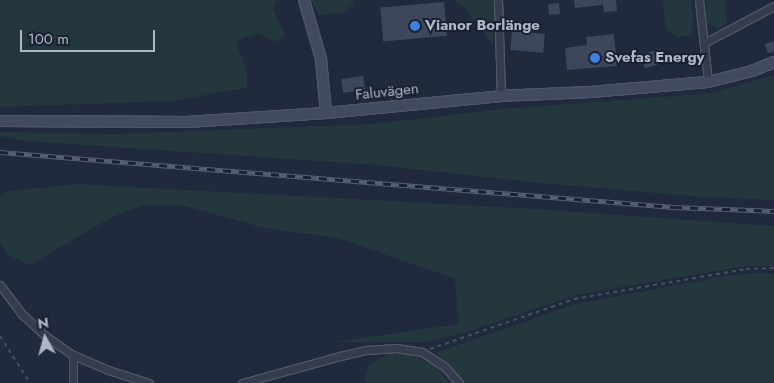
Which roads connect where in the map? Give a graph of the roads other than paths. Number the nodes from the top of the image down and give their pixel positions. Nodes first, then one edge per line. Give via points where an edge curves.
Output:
1 (304, 0) edge
2 (498, 0) edge
3 (699, 0) edge
4 (774, 6) edge
5 (704, 43) junction
6 (774, 62) edge
7 (708, 82) junction
8 (501, 96) junction
9 (326, 113) junction
10 (0, 121) edge
11 (0, 285) edge
12 (73, 355) junction
13 (73, 383) edge
14 (149, 383) edge
15 (242, 383) edge
16 (459, 383) edge

1 - 9 street via 321,59
2 - 8 street
3 - 5 street
4 - 5 street
5 - 7 street
6 - 7 street, Faluvägen
7 - 8 street, Faluvägen
8 - 9 street, Faluvägen
9 - 10 street, Faluvägen via 188,122
11 - 12 street via 23,315 47,338
12 - 13 street
12 - 14 street
15 - 16 street via 367,350 396,348 422,352 444,367

